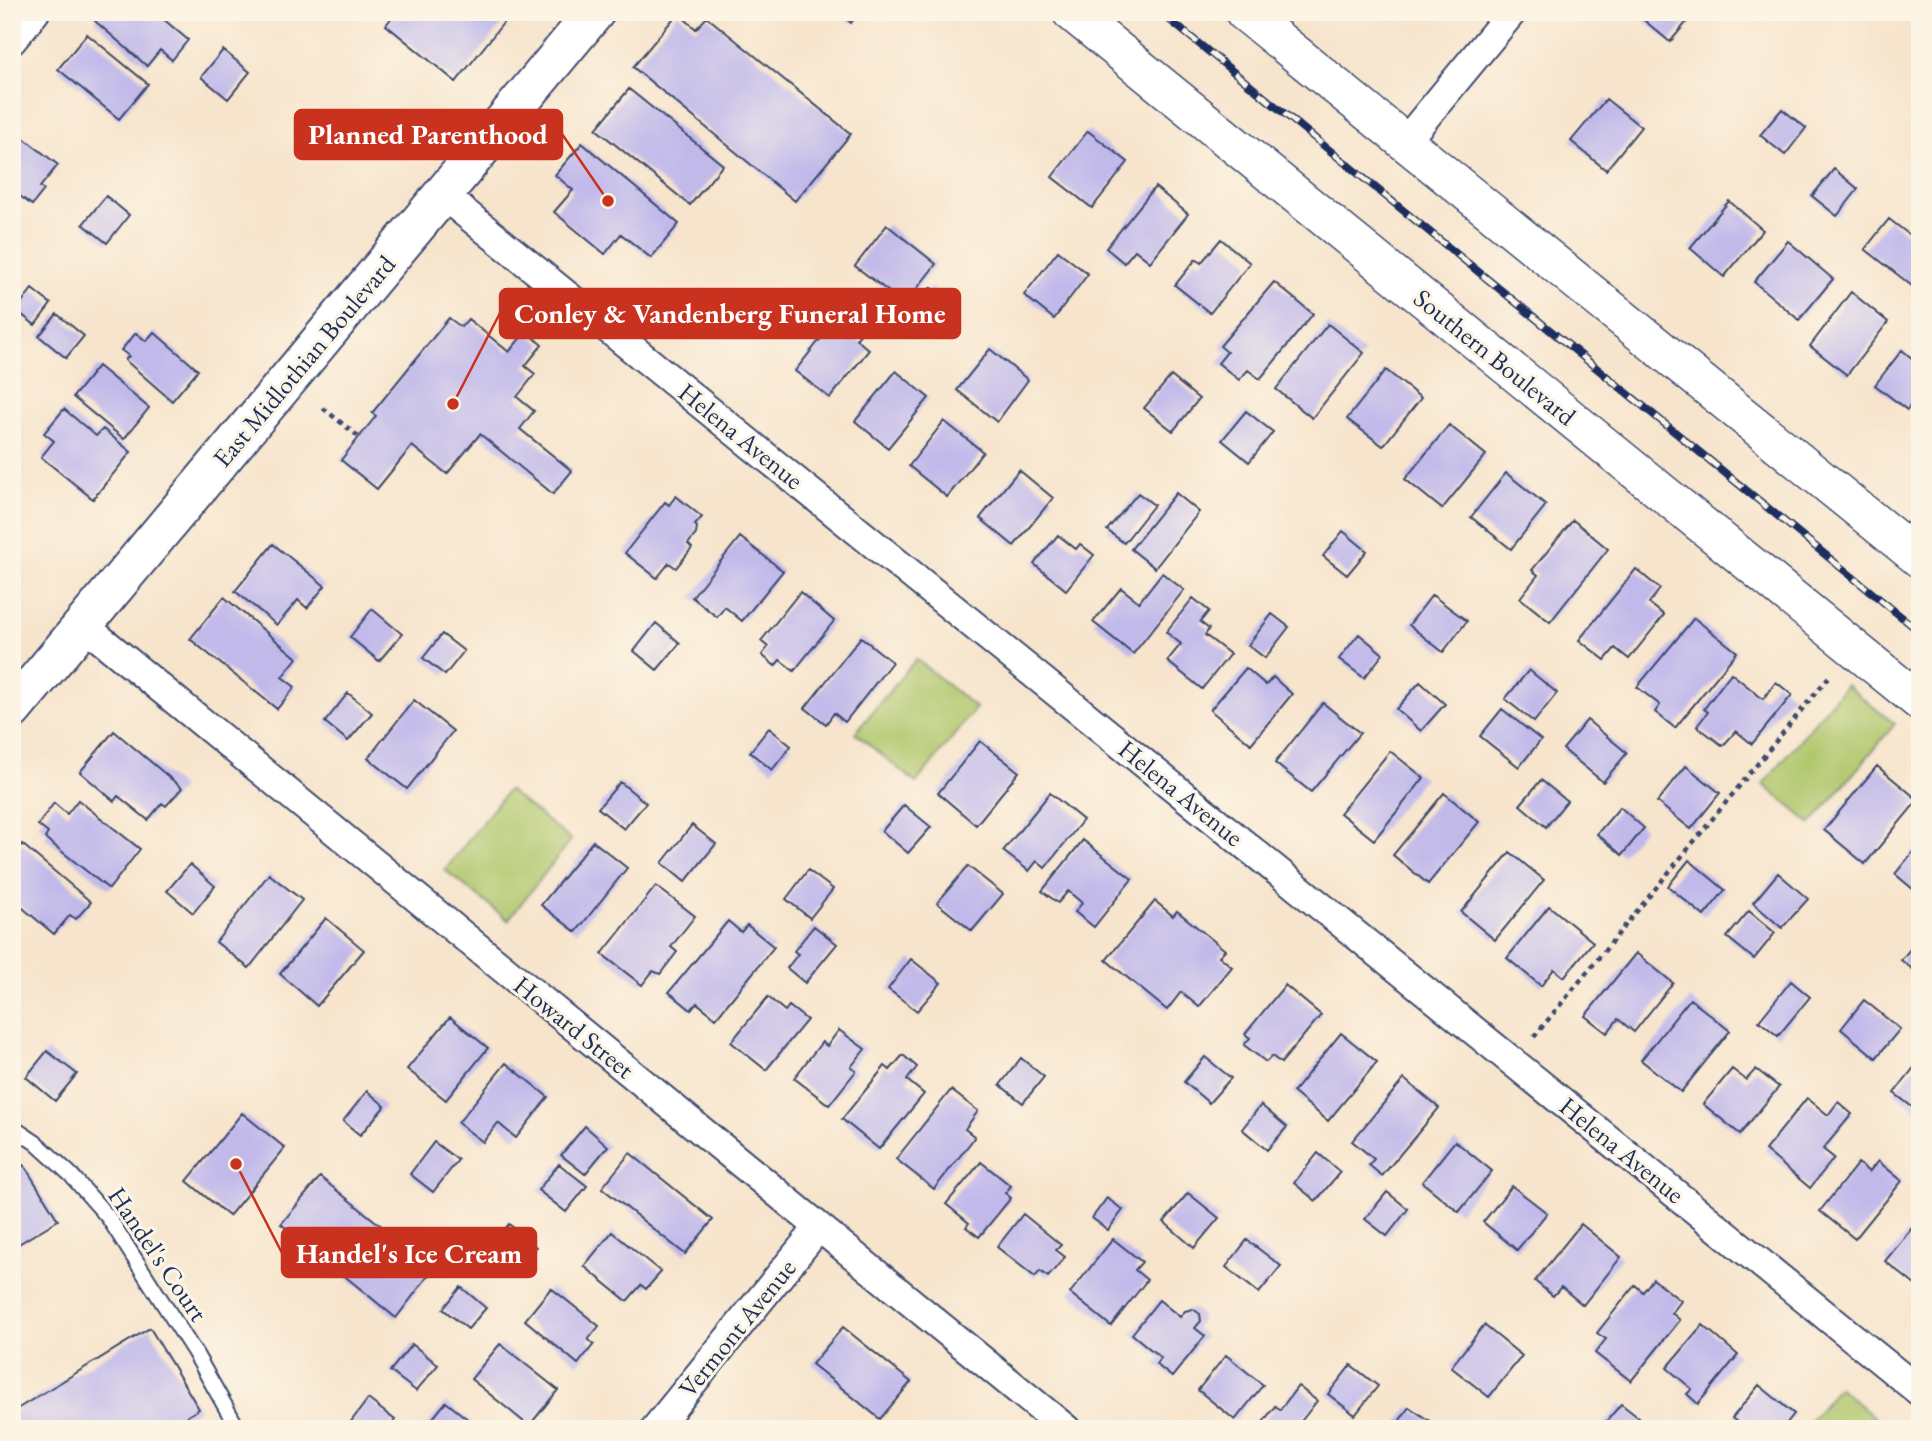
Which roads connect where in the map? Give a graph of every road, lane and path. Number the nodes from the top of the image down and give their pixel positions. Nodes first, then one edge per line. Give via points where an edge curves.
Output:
1 (35, 12) edge
2 (595, 12) edge
3 (1071, 12) edge
4 (1244, 12) edge
5 (1512, 12) edge
6 (12, 40) edge
7 (1404, 143) junction
8 (443, 195) junction
9 (323, 408) dead end
10 (359, 437) dead end
11 (1920, 559) edge
12 (82, 624) junction
13 (1832, 673) dead end
14 (1920, 702) edge
15 (12, 710) edge
16 (1534, 1037) dead end
17 (12, 1126) edge
18 (819, 1227) junction
19 (1920, 1392) edge
20 (238, 1429) edge
21 (655, 1429) edge
22 (1066, 1429) edge

1 - 6 street
2 - 8 main road, East Midlothian Boulevard
3 - 14 street, Southern Boulevard
4 - 7 street
5 - 7 street
7 - 11 street
8 - 12 main road, East Midlothian Boulevard
8 - 19 street, Helena Avenue
9 - 10 path
12 - 15 main road, East Midlothian Boulevard
12 - 18 street, Howard Street
13 - 16 path
17 - 20 lane, Handel's Court via 70,1174 108,1217
18 - 21 street, Vermont Avenue
18 - 22 street, Howard Street

